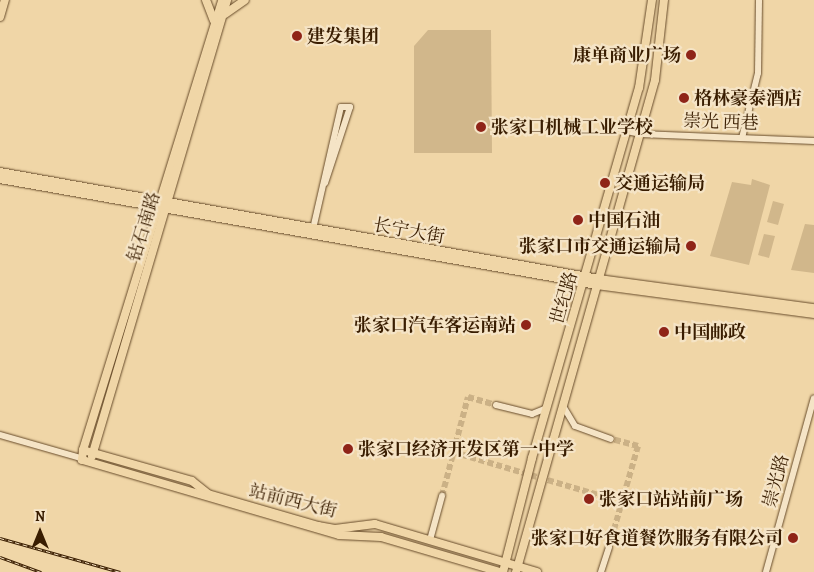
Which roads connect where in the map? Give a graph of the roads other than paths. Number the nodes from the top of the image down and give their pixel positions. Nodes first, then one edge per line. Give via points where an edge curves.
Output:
1 (6, 0) edge
2 (206, 0) edge
3 (222, 0) edge
4 (227, 0) edge
5 (245, 0) edge
6 (652, 0) edge
7 (664, 0) edge
8 (759, 0) edge
9 (0, 18) edge
10 (221, 20) junction
11 (214, 26) junction
12 (627, 130) junction
13 (640, 134) junction
14 (742, 138) junction
15 (814, 141) edge
16 (0, 172) edge
17 (0, 178) edge
18 (325, 183) junction
19 (162, 205) junction
20 (313, 229) junction
21 (585, 280) junction
22 (598, 282) junction
23 (814, 308) edge
24 (814, 314) edge
25 (814, 398) edge
26 (551, 399) junction
27 (564, 403) junction
28 (496, 404) tunnel mouth
29 (0, 435) edge
30 (611, 439) tunnel mouth
31 (92, 453) junction
32 (82, 454) junction
33 (90, 462) junction
34 (442, 496) tunnel mouth
35 (522, 503) junction
36 (534, 506) junction
37 (318, 527) junction
38 (430, 540) junction
39 (609, 547) tunnel mouth
40 (506, 562) junction
41 (516, 569) edge
42 (501, 572) edge
43 (537, 572) edge
44 (601, 572) edge
45 (766, 572) edge

1 - 9 main road
2 - 11 main road
3 - 11 main road, 钻石南路
4 - 10 main road, 钻石南路
5 - 10 main road via 229,9
6 - 12 main road, 世纪路 via 644,69
7 - 13 main road, 世纪路 via 655,80
8 - 14 street via 758,73
10 - 19 main road, 钻石南路
11 - 19 main road, 钻石南路
12 - 13 street, 崇光 西巷
12 - 21 main road, 世纪路
13 - 14 street, 崇光 西巷
13 - 22 main road, 世纪路
14 - 15 street, 崇光 西巷
16 - 19 main road, 长宁大街
17 - 19 main road, 长宁大街
18 - 18 street via 330,176 350,107 341,107
18 - 20 street
19 - 20 main road, 长宁大街
19 - 21 main road, 长宁大街
19 - 31 main road, 钻石南路
19 - 32 main road, 钻石南路
20 - 21 main road, 长宁大街
21 - 22 main road, 长宁大街
21 - 26 main road, 世纪路
22 - 23 main road, 长宁大街
22 - 24 main road, 长宁大街
22 - 27 main road, 世纪路
25 - 45 street, 崇光路
26 - 27 main road
26 - 28 street via 544,411 532,414
26 - 35 main road, 世纪路
27 - 30 street via 575,426
27 - 36 main road, 世纪路
29 - 32 street, 站前西大街
31 - 32 main road, 站前西大街
31 - 33 main road, 钻石南路
31 - 37 main road, 站前西大街 via 192,481 208,494
32 - 33 main road, 站前西大街
33 - 37 main road, 站前西大街
34 - 38 street
35 - 36 main road
35 - 40 main road, 世纪路
36 - 41 main road, 世纪路
37 - 38 main road, 站前西大街 via 336,529 375,524
37 - 42 main road, 站前西大街 via 339,535 381,537
38 - 40 main road, 站前西大街
39 - 44 street
40 - 41 main road, 站前西大街
40 - 42 main road, 世纪路
41 - 43 main road, 站前西大街

